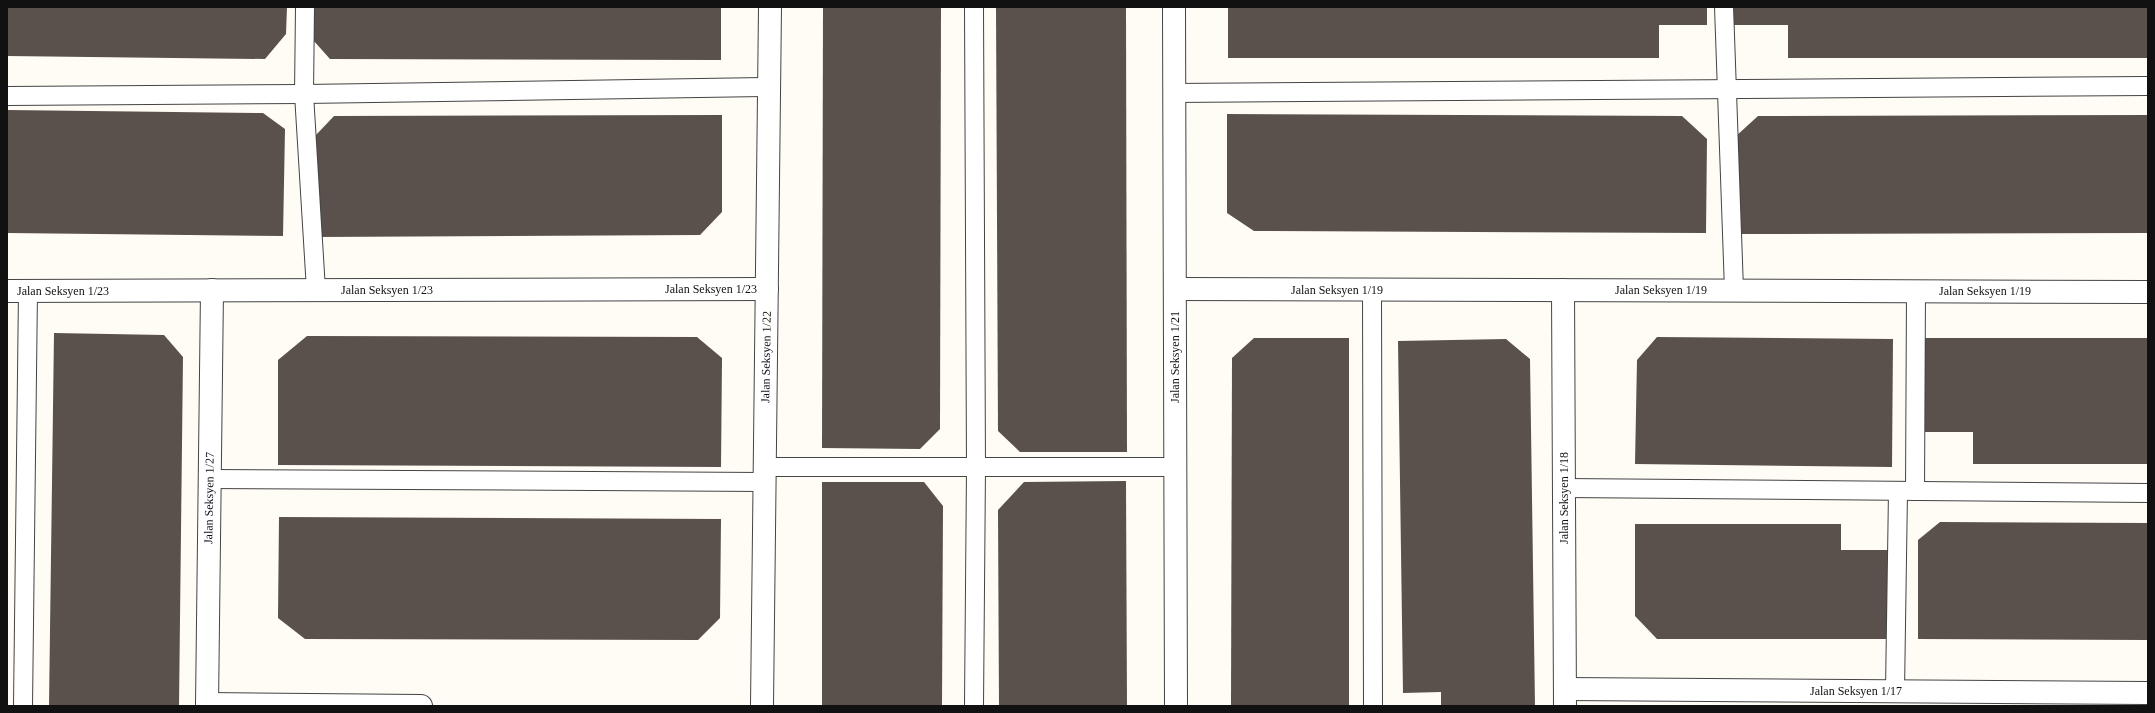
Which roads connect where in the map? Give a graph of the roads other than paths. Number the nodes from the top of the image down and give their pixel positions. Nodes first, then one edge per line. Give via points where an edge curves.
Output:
1 (305, 7) edge
2 (770, 7) edge
3 (974, 7) edge
4 (1174, 7) edge
5 (1724, 7) edge
6 (2148, 86) edge
7 (769, 87) junction
8 (1727, 89) junction
9 (1174, 93) junction
10 (304, 94) junction
11 (7, 96) edge
12 (767, 289) junction
13 (1175, 289) junction
14 (212, 290) junction
15 (316, 290) junction
16 (1372, 290) junction
17 (1563, 290) junction
18 (1734, 290) junction
19 (17, 291) edge
20 (1916, 291) junction
21 (2148, 292) edge
22 (1175, 467) junction
23 (976, 468) junction
24 (764, 475) junction
25 (209, 479) junction
26 (1564, 488) junction
27 (1907, 491) junction
28 (2148, 493) edge
29 (1895, 691) junction
30 (2148, 693) edge
31 (1565, 698) edge
32 (1859, 698) edge
33 (207, 705) edge
34 (23, 706) edge
35 (421, 706) edge
36 (762, 706) edge
37 (974, 706) edge
38 (1176, 706) edge
39 (1373, 706) edge

1 - 10 lane
2 - 7 street, Jalan Seksyen 1/22
3 - 23 lane
4 - 9 street, Jalan Seksyen 1/21
5 - 8 lane
6 - 8 lane
7 - 10 lane
7 - 12 street, Jalan Seksyen 1/22
8 - 9 lane
8 - 18 lane
9 - 13 street, Jalan Seksyen 1/21
10 - 11 lane
10 - 15 lane
12 - 15 street, Jalan Seksyen 1/23
12 - 24 street, Jalan Seksyen 1/22
13 - 16 street, Jalan Seksyen 1/19
13 - 22 street, Jalan Seksyen 1/21
14 - 15 street, Jalan Seksyen 1/23
14 - 19 street, Jalan Seksyen 1/23
14 - 25 street, Jalan Seksyen 1/27
16 - 17 street, Jalan Seksyen 1/19
16 - 39 lane
17 - 18 street, Jalan Seksyen 1/19
17 - 26 street, Jalan Seksyen 1/18
18 - 20 street, Jalan Seksyen 1/19
19 - 34 lane
20 - 21 street, Jalan Seksyen 1/19
20 - 27 lane
22 - 23 lane
22 - 38 street, Jalan Seksyen 1/21
23 - 24 lane
23 - 37 lane
24 - 25 lane
24 - 36 street, Jalan Seksyen 1/22
25 - 33 street, Jalan Seksyen 1/27
26 - 27 lane
26 - 31 street, Jalan Seksyen 1/18
27 - 28 lane
27 - 29 lane
29 - 30 street, Jalan Seksyen 1/17
29 - 32 street, Jalan Seksyen 1/17
31 - 32 street, Jalan Seksyen 1/17
33 - 35 street

